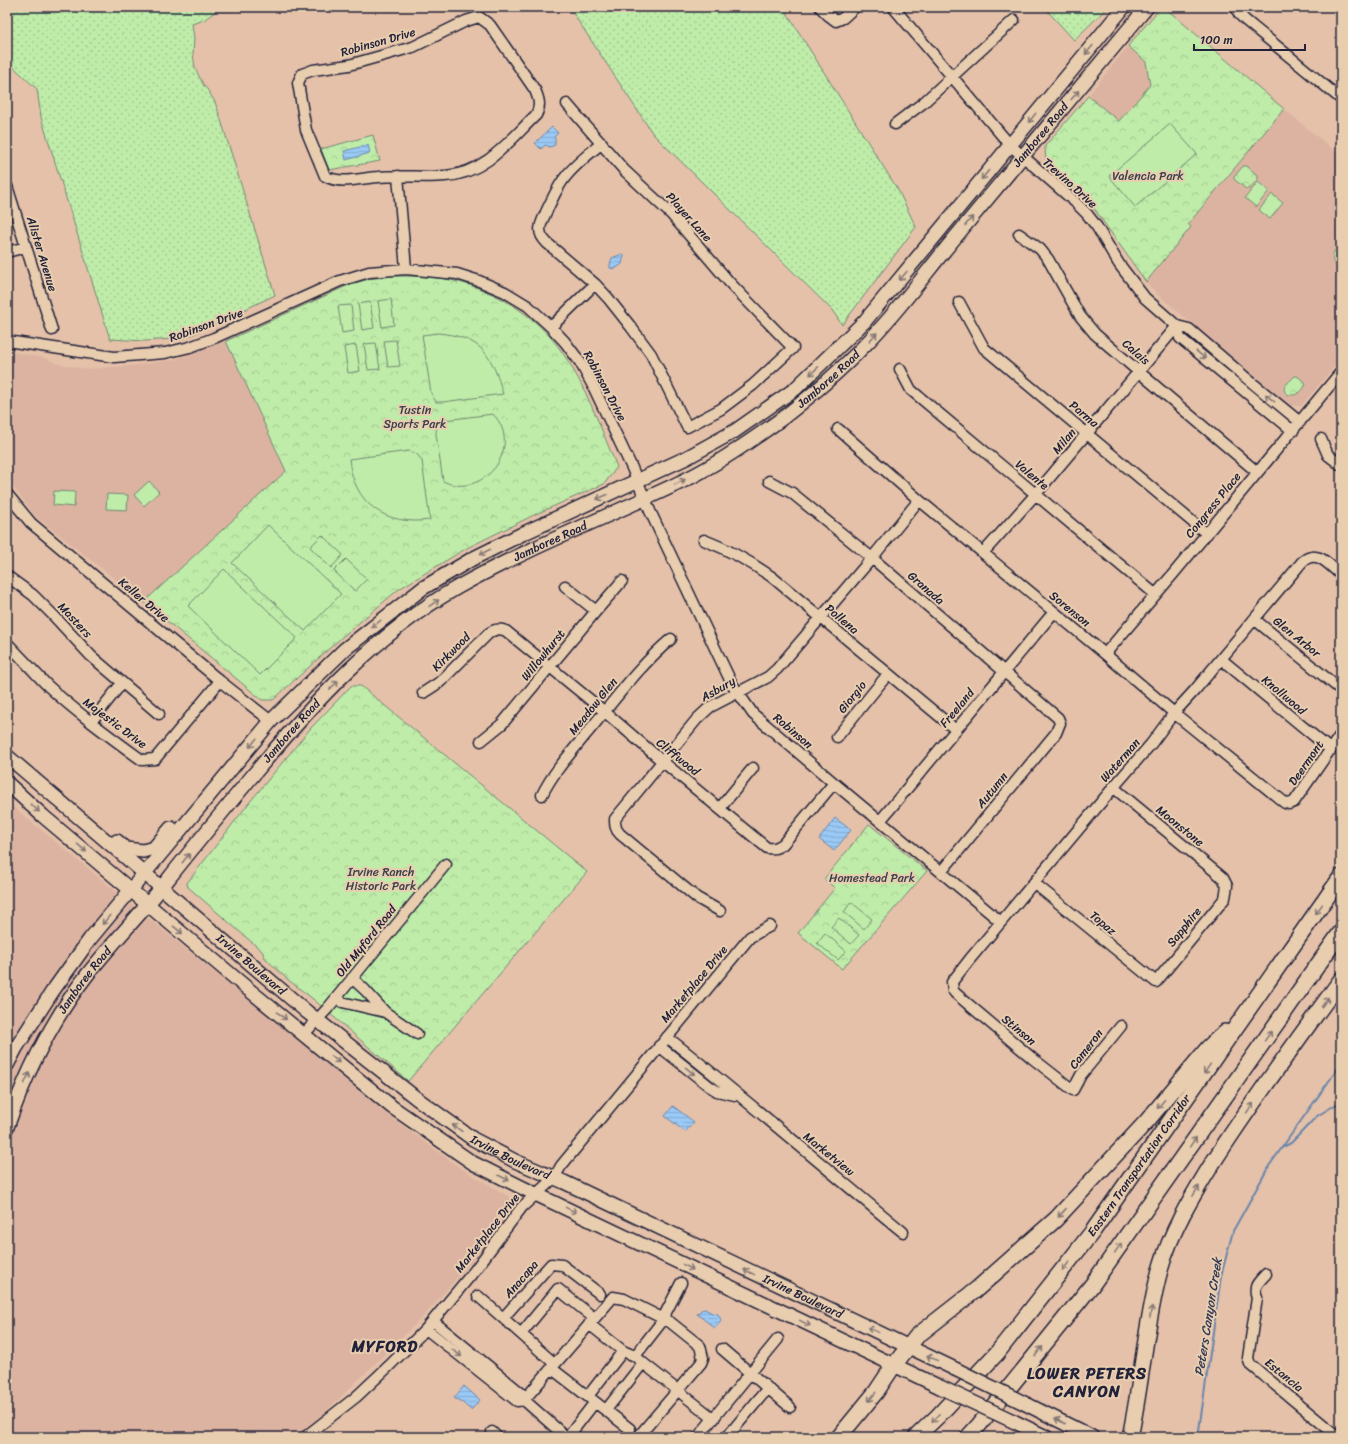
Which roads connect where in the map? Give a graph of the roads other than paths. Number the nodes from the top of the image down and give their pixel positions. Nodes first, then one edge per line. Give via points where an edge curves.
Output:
1 (820, 7) edge
2 (855, 7) edge
3 (893, 7) edge
4 (1124, 7) edge
5 (1147, 7) edge
6 (1236, 7) edge
7 (1014, 20) dead end
8 (952, 76) junction
9 (1341, 99) edge
10 (567, 104) dead end
11 (895, 124) dead end
12 (602, 143) junction
13 (1010, 145) junction
14 (1023, 157) junction
15 (398, 176) junction
16 (7, 186) edge
17 (1019, 234) dead end
18 (26, 246) junction
19 (7, 252) edge
20 (406, 269) junction
21 (595, 284) junction
22 (959, 302) dead end
23 (1177, 326) junction
24 (551, 327) junction
25 (52, 330) dead end
26 (7, 341) edge
27 (900, 369) dead end
28 (1138, 372) junction
29 (1341, 372) edge
30 (1300, 422) junction
31 (838, 429) dead end
32 (1292, 431) junction
33 (1087, 433) junction
34 (1321, 439) dead end
35 (1341, 465) edge
36 (1257, 472) junction
37 (638, 481) junction
38 (769, 481) dead end
39 (7, 494) edge
40 (1036, 495) junction
41 (645, 499) junction
42 (919, 500) junction
43 (1207, 534) junction
44 (704, 540) dead end
45 (983, 553) junction
46 (872, 558) junction
47 (1341, 575) edge
48 (7, 576) edge
49 (622, 581) dead end
50 (565, 586) dead end
51 (1155, 594) junction
52 (596, 611) junction
53 (1054, 612) junction
54 (822, 618) junction
55 (1254, 619) junction
56 (496, 629) joint
57 (671, 639) dead end
58 (7, 644) edge
59 (1105, 654) junction
60 (1221, 659) junction
61 (550, 667) junction
62 (1004, 672) junction
63 (888, 674) junction
64 (220, 681) junction
65 (122, 683) junction
66 (1341, 690) edge
67 (423, 692) dead end
68 (738, 693) junction
69 (605, 712) junction
70 (1174, 713) junction
71 (159, 714) dead end
72 (271, 721) junction
73 (91, 722) junction
74 (1060, 723) joint
75 (956, 730) junction
76 (1341, 734) edge
77 (836, 737) dead end
78 (481, 741) dead end
79 (1331, 750) junction
80 (7, 756) edge
81 (662, 761) junction
82 (753, 768) dead end
83 (227, 775) junction
84 (7, 783) edge
85 (834, 783) junction
86 (1113, 787) junction
87 (542, 795) dead end
88 (55, 797) junction
89 (1289, 804) joint
90 (720, 808) junction
91 (880, 821) junction
92 (446, 864) dead end
93 (941, 872) junction
94 (145, 874) junction
95 (1341, 877) edge
96 (1034, 883) junction
97 (1227, 886) joint
98 (161, 888) junction
99 (131, 890) junction
100 (148, 904) junction
101 (720, 911) dead end
102 (1001, 922) junction
103 (770, 926) dead end
104 (1341, 932) edge
105 (352, 978) junction
106 (1341, 980) edge
107 (1156, 982) joint
108 (952, 986) joint
109 (337, 997) junction
110 (384, 1012) junction
111 (1245, 1014) junction
112 (317, 1020) junction
113 (1121, 1026) dead end
114 (304, 1034) junction
115 (417, 1034) dead end
116 (666, 1037) junction
117 (659, 1046) junction
118 (7, 1065) edge
119 (1073, 1090) joint
120 (739, 1096) junction
121 (7, 1127) edge
122 (554, 1178) junction
123 (536, 1194) junction
124 (903, 1232) dead end
125 (1266, 1274) dead end
126 (681, 1283) dead end
127 (600, 1294) dead end
128 (478, 1296) dead end
129 (504, 1318) junction
130 (663, 1319) junction
131 (591, 1321) junction
132 (430, 1325) junction
133 (521, 1334) junction
134 (778, 1339) dead end
135 (908, 1346) junction
136 (722, 1349) dead end
137 (623, 1351) junction
138 (639, 1360) junction
139 (894, 1365) junction
140 (553, 1366) junction
141 (750, 1373) junction
142 (768, 1388) junction
143 (678, 1390) junction
144 (523, 1399) junction
145 (592, 1399) junction
146 (790, 1407) dead end
147 (606, 1410) junction
148 (714, 1419) junction
149 (630, 1428) dead end
150 (561, 1436) edge
151 (640, 1436) edge
152 (305, 1437) edge
153 (698, 1437) edge
154 (727, 1437) edge
155 (839, 1437) edge
156 (916, 1437) edge
157 (968, 1437) edge
158 (1046, 1437) edge
159 (1092, 1437) edge
160 (1130, 1437) edge
161 (1338, 1437) edge

1 - 2 street via 836,21
3 - 8 street, Trevino Drive
4 -> 13 main road, Jamboree Road
14 -> 5 main road, Jamboree Road
6 - 9 street via 1245,20
7 - 8 street
8 - 11 street
8 - 13 street, Trevino Drive
10 - 12 street, Player Lane
12 - 21 street via 581,160 561,182 540,226 542,238
12 - 21 street, Player Lane via 624,170 672,214 730,283 792,348 753,385 721,409 688,427 651,354
13 - 14 street, Trevino Drive
13 -> 37 main road, Jamboree Road via 865,321 795,389 735,431
14 - 23 street, Trevino Drive via 1087,214 1136,287
41 -> 14 main road, Jamboree Road via 701,472 740,448 820,388 865,346 896,311
15 - 15 street, Robinson Drive via 447,176 477,167 495,156 540,108 535,90 490,25 480,17 466,21 413,47 350,65 302,74 298,83 306,130 325,176 332,180 344,181
15 - 20 street
16 - 18 street, Alister Avenue
17 - 28 street, Calais via 1044,254 1086,324
18 - 19 street
18 - 25 street, Alister Avenue
20 - 24 street, Robinson Drive via 457,274 479,281 505,292 528,306
20 - 26 street, Robinson Drive via 369,272 340,281 214,338 166,353 114,357
21 - 24 street
22 - 33 street, Parma via 984,348
23 - 28 street, Milan
30 -> 23 street, Trevino Drive via 1189,329
23 -> 32 street, Trevino Drive via 1180,338
24 - 37 street, Robinson Drive via 580,362
27 - 40 street, Valente via 912,390
28 - 33 street, Milan
28 - 36 street, Calais
29 - 30 street, Congress Place
30 - 32 street, Congress Place
31 - 42 street, Sorenson
32 - 36 street, Congress Place
33 - 40 street, Milan
33 - 43 street, Parma
34 - 35 street via 1328,455
36 - 43 street, Congress Place
37 - 41 street, Robinson Drive
37 -> 72 main road, Jamboree Road via 522,534 423,588 345,649
38 - 46 street, Granada via 792,493
39 - 64 street, Keller Drive via 31,522
40 - 45 street, Milan
40 - 51 street, Valente
41 - 68 street, Robinson
98 -> 41 main road, Jamboree Road via 287,734 348,670 407,621 456,588 554,539
42 - 45 street, Sorenson
42 - 46 street, Asbury
43 - 51 street, Congress Place
44 - 54 street, Pollena via 750,562
45 - 53 street, Sorenson
46 - 54 street, Asbury
46 - 62 street, Granada
47 - 55 street, Waterman via 1323,560 1311,556 1306,558
48 - 65 street, Masters via 53,614 91,656
49 - 52 street, Willowhurst
50 - 52 street
51 - 59 street, Congress Place
52 - 61 street, Willowhurst
53 - 59 street, Sorenson
53 - 62 street, Freeland
54 - 63 street, Pollena
54 - 68 street, Asbury via 777,669 768,677
55 - 60 street, Waterman
55 - 66 street, Glen Arbor
56 - 61 street, Cliffwood via 506,631
56 - 67 street, Kirkwood via 440,682
57 - 69 street, Meadow Glen via 651,656
58 - 73 street, Majestic Drive via 47,685
59 - 70 street, Sorenson
60 - 70 street, Waterman
60 - 79 street, Knollwood
61 - 69 street, Cliffwood
61 - 78 street, Willowhurst via 502,724
62 - 74 street, Granada via 1058,718
62 - 75 street, Freeland
63 - 75 street, Pollena
63 - 77 street, Giorgio
64 - 72 street, Keller Drive
64 - 73 street, Majestic Drive via 155,759 138,758
65 - 71 street, Masters
65 - 73 street
68 - 81 street, Asbury via 710,707 696,719
68 - 85 street, Robinson via 753,714
69 - 81 street, Cliffwood
69 - 87 street, Meadow Glen via 549,781
70 - 86 street, Waterman
70 - 89 street, Sorenson
72 -> 83 main road, Jamboree Road
74 - 93 street, Autumn via 1056,733
75 - 91 street, Freeland
76 - 79 street, Deermont
79 - 89 street, Deermont via 1298,798
80 - 88 main road, Irvine Boulevard
81 - 90 street, Cliffwood
81 - 101 street, Asbury via 615,819 616,830 697,898
82 - 90 street
83 - 88 main road via 209,785 154,848 143,851 126,849
83 - 94 main road, Jamboree Road
84 -> 99 main road, Irvine Boulevard
85 - 90 street, Cliffwood via 783,844 773,849 762,845
85 - 91 street, Robinson
86 - 96 street, Waterman
86 - 97 street, Moonstone via 1222,878
88 - 94 main road, Irvine Boulevard
91 - 93 street, Robinson
92 - 105 street, Old Myford Road
93 - 102 street, Robinson
94 - 98 main road, Irvine Boulevard
94 - 99 main road, Jamboree Road
95 -> 111 highway, Eastern Transportation Corridor
96 - 102 street, Waterman
96 - 107 street, Topaz
97 - 107 street, Sapphire via 1225,898
98 - 100 main road, Jamboree Road
98 - 112 main road, Irvine Boulevard
99 - 100 main road, Irvine Boulevard
99 -> 118 main road, Jamboree Road via 90,939 52,992
100 -> 114 main road, Irvine Boulevard
121 -> 100 main road, Jamboree Road via 38,1054 59,1016 89,972
102 - 108 street, Waterman via 954,979
103 - 116 street, Marketplace Drive via 750,937
157 -> 104 highway via 1092,1285
105 - 109 street, Old Myford Road
105 - 110 street
160 -> 106 highway via 1143,1350 1160,1269 1184,1210 1227,1140
108 - 119 street, Stinson via 956,993
109 - 110 street via 342,1002
109 - 112 street, Old Myford Road
110 - 115 street
111 -> 135 highway via 1208,1048 1147,1121 1056,1219
111 -> 156 highway, Eastern Transportation Corridor via 1094,1231 997,1353
112 - 114 street, Old Myford Road
122 -> 112 main road, Irvine Boulevard via 473,1139
113 - 119 street, Cameron via 1081,1075
114 -> 123 main road, Irvine Boulevard via 392,1106 459,1154
116 - 117 street, Marketplace Drive
116 - 120 street, Marketview
117 -> 120 street, Marketview via 709,1086
117 - 122 street, Marketplace Drive
120 - 124 street, Marketview
122 - 123 street, Marketplace Drive
135 -> 122 main road, Irvine Boulevard
123 - 132 street, Marketplace Drive via 522,1207 495,1245
123 -> 139 main road, Irvine Boulevard
125 - 161 street, Estancia via 1254,1290 1257,1298 1248,1358 1250,1364
126 - 130 street
127 - 129 street, Anacapa via 562,1265 551,1264
128 - 129 street
129 - 133 street
130 - 131 street via 624,1299 613,1297
130 - 138 street
130 - 143 street via 700,1346 702,1352 701,1363
131 - 133 street via 558,1290
131 - 137 street
131 - 140 street
132 - 144 street
132 - 152 street, Marketplace Drive via 356,1397
133 - 140 street
134 - 141 street
135 - 139 highway
159 -> 135 main road, Irvine Boulevard, bridge
136 - 141 street
137 - 138 street
137 - 145 street
138 - 143 street
138 - 147 street
139 -> 155 highway via 876,1392
139 - 158 main road, Irvine Boulevard, bridge
140 - 144 street
140 - 145 street
141 - 142 street
141 - 148 street
142 - 146 street
142 - 154 street
143 - 148 street
143 - 151 street
144 - 150 street
145 - 147 street
145 - 150 street
147 - 149 street
148 - 153 street

